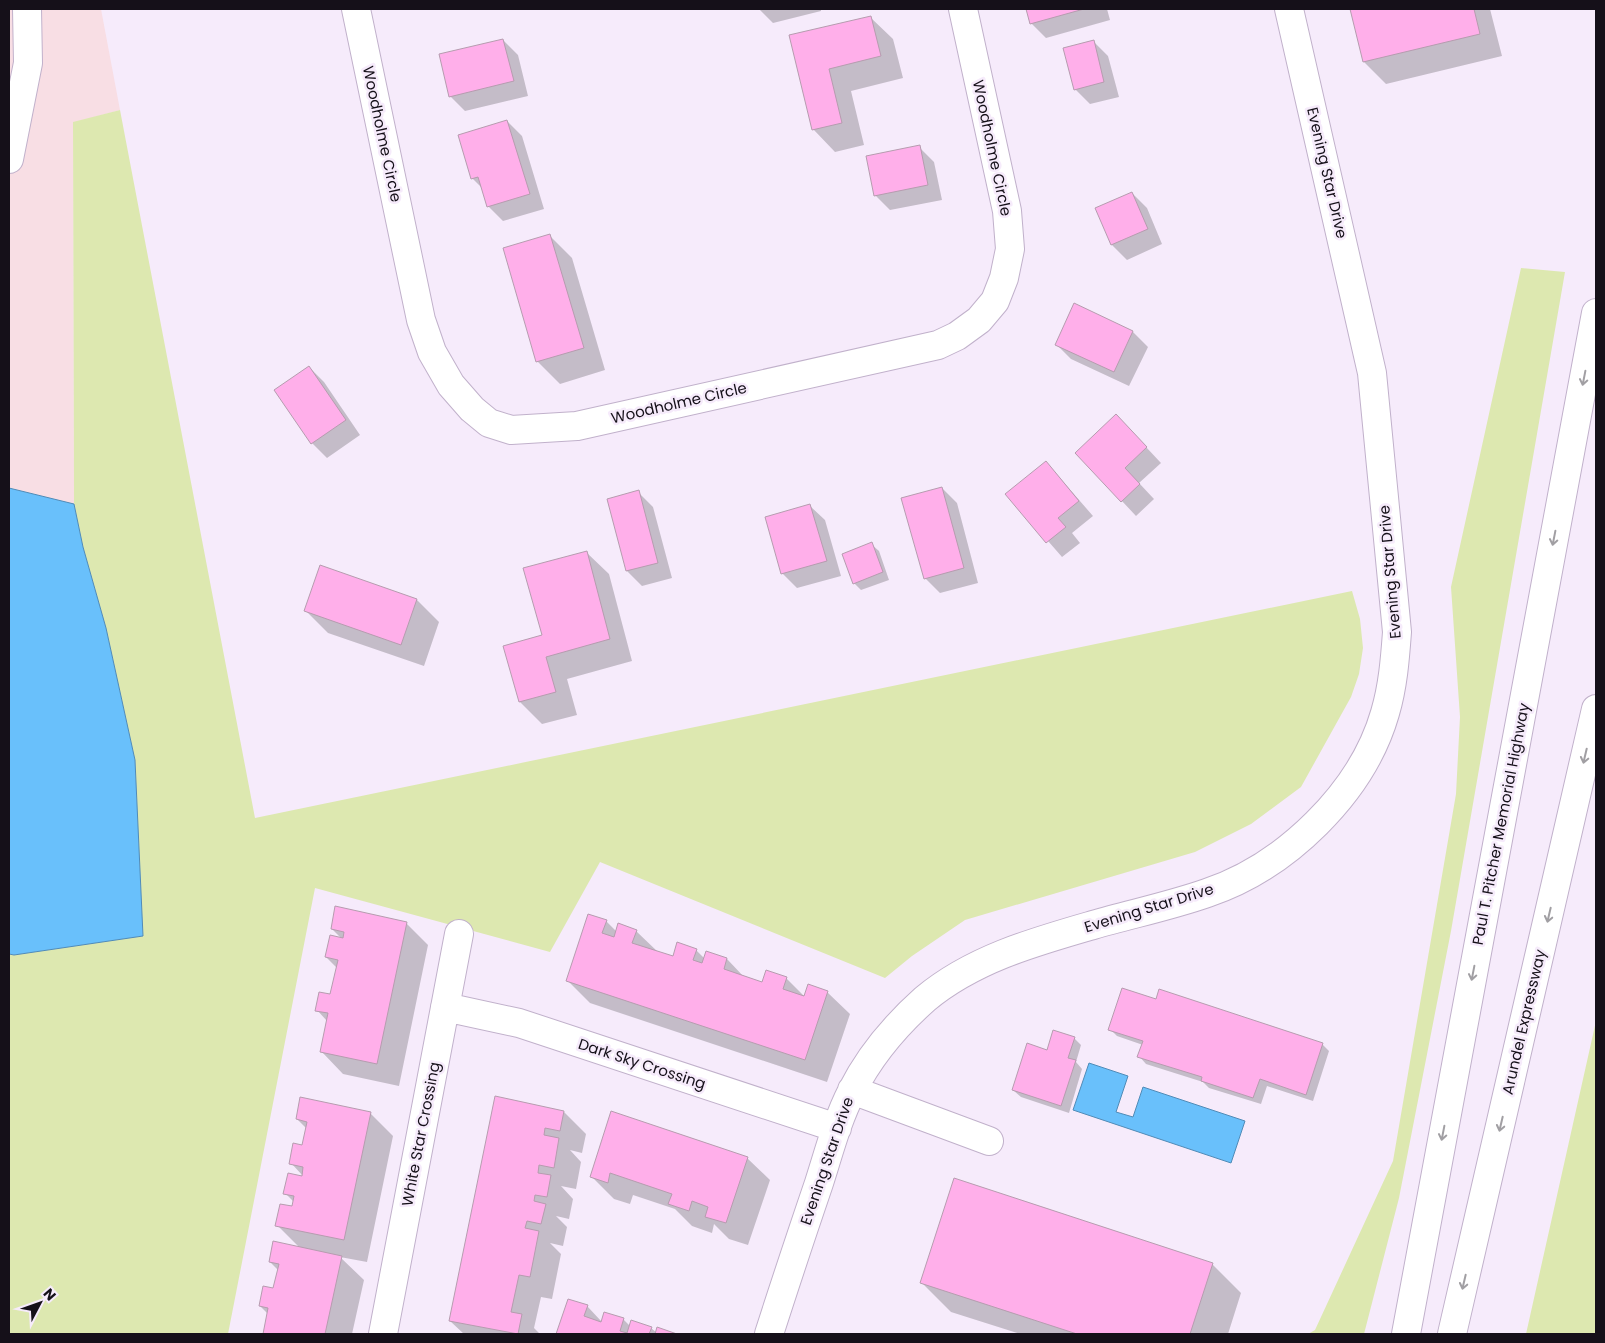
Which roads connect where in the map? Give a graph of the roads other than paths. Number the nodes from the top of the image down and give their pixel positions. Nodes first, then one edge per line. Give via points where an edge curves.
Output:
1 (27, 9) edge
2 (356, 9) edge
3 (962, 9) edge
4 (1289, 9) edge
5 (9, 159) edge
6 (1596, 313) edge
7 (1596, 709) edge
8 (459, 934) dead end
9 (445, 1007) junction
10 (852, 1090) junction
11 (836, 1128) junction
12 (989, 1141) dead end
13 (383, 1334) edge
14 (769, 1334) edge
15 (1406, 1334) edge
16 (1452, 1334) edge

1 - 5 main road via 28,63
2 - 3 main road, Woodholme Circle via 420,312 432,352 451,385 472,409 489,423 511,430 576,426 938,345 979,320 995,301 1010,248 1007,211
4 - 10 main road, Evening Star Drive via 1372,372 1397,632 1394,672 1385,714 1373,745 1347,789 1321,819 1249,874 1208,892 1043,939 960,974 926,999 897,1027
6 -> 15 main road, Paul T. Pitcher Memorial Highway
7 -> 16 main road, Arundel Expressway
8 - 9 main road, White Star Crossing
9 - 11 main road, Dark Sky Crossing via 519,1023
9 - 13 main road, White Star Crossing
10 - 11 main road, Evening Star Drive
10 - 12 main road
11 - 14 main road, Evening Star Drive

